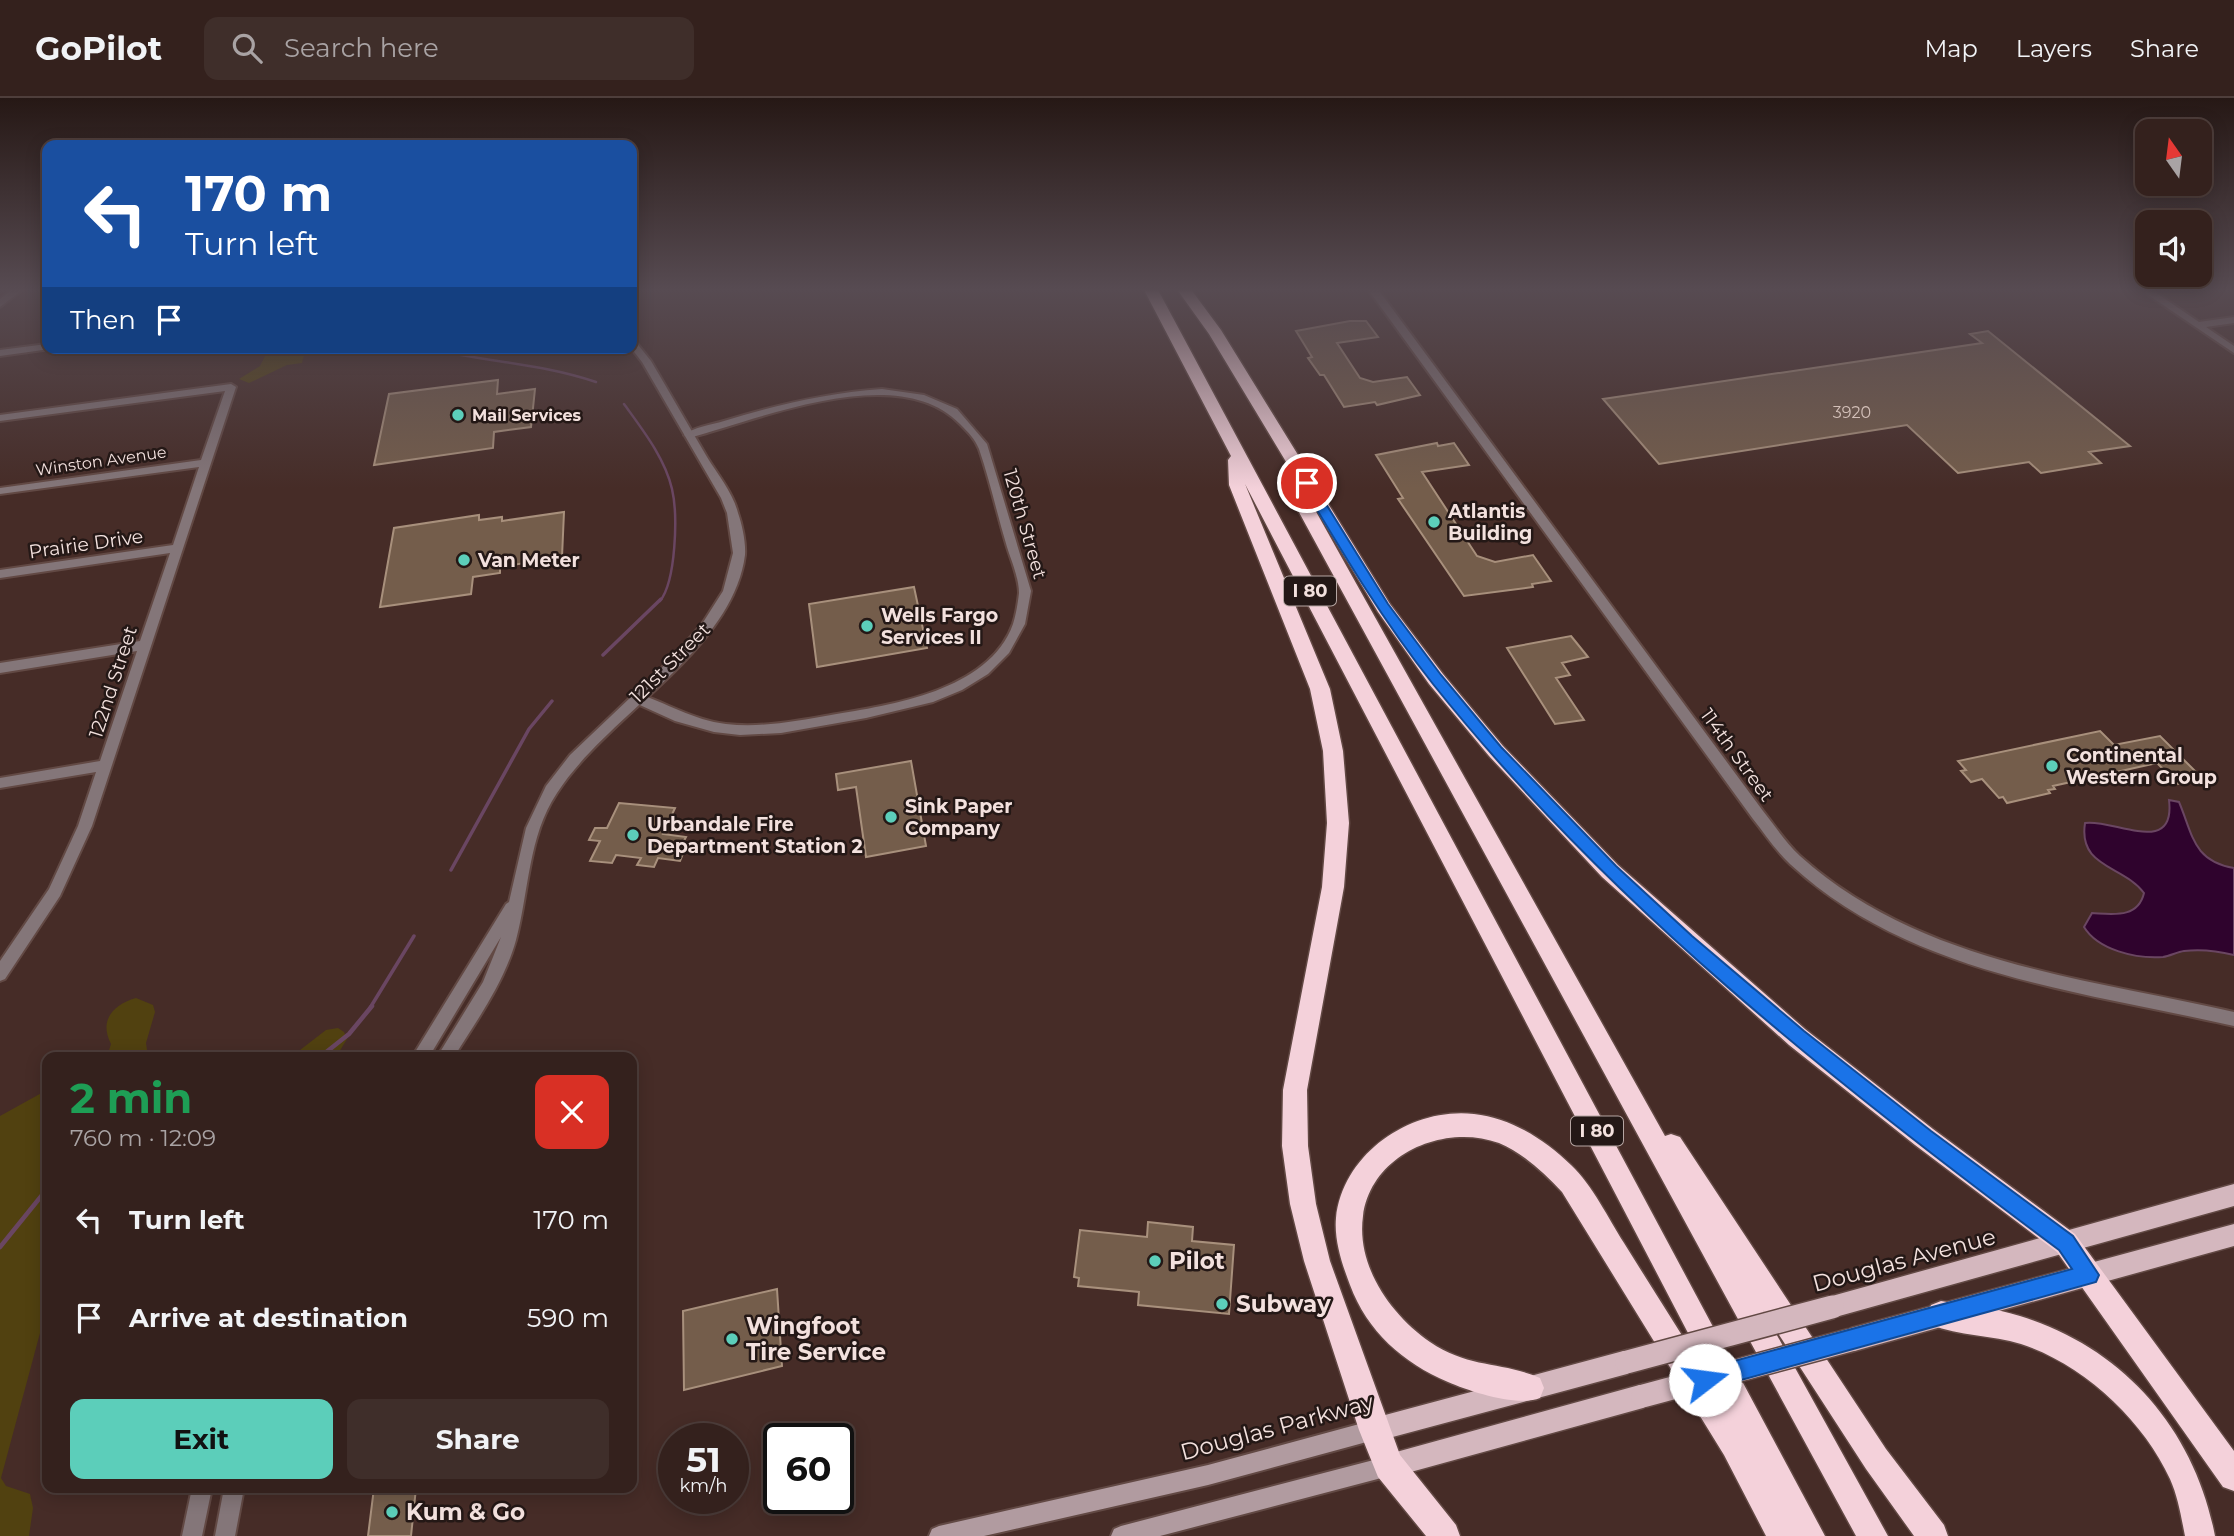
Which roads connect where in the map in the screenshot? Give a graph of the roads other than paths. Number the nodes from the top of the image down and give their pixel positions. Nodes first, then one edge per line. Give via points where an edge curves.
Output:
1 (641, 355) edge
2 (1185, 355) edge
3 (1219, 355) edge
4 (1230, 355) edge
5 (1420, 355) edge
6 (0, 418) edge
7 (689, 435) junction
8 (1237, 455) junction
9 (206, 463) junction
10 (0, 491) edge
11 (178, 548) junction
12 (0, 574) edge
13 (145, 645) junction
14 (0, 668) edge
15 (636, 698) junction
16 (105, 765) junction
17 (0, 783) edge
18 (517, 897) junction
19 (0, 974) edge
20 (1563, 978) junction
21 (2234, 1019) edge
22 (423, 1052) edge
23 (448, 1052) edge
24 (2234, 1195) edge
25 (2234, 1235) edge
26 (2066, 1243) junction
27 (2088, 1275) junction
28 (1941, 1315) junction
29 (1627, 1362) joint
30 (1530, 1388) junction
31 (1374, 1430) junction
32 (1388, 1466) junction
33 (2234, 1476) edge
34 (201, 1493) edge
35 (233, 1493) edge
36 (192, 1536) edge
37 (225, 1536) edge
38 (939, 1536) edge
39 (1121, 1536) edge
40 (1445, 1536) edge
41 (1782, 1536) edge
42 (1810, 1536) edge
43 (1873, 1536) edge
44 (1933, 1536) edge
45 (2200, 1536) edge

1 - 7 street, 121st Street
2 - 8 highway, I 80
3 - 20 highway, I 80
4 - 26 highway via 1384,608 1496,751 1610,871 1706,959 1913,1129
5 - 21 street, 114th Street via 1758,815 1794,859 1833,892 1876,920 1955,955
6 - 9 street, 122nd Street via 231,387
7 - 15 street, 121st Street via 733,512 739,558 716,617
7 - 15 street, 120th Street via 816,397 868,392 914,397 942,407 964,421 984,446 1025,590 1022,615 1009,642 976,676 933,698 894,708 748,731 690,722
8 - 31 highway via 1237,485 1320,689 1333,751 1338,823 1334,887 1295,1090 1295,1146 1317,1261
8 - 42 highway, I 80
9 - 10 street, Winston Avenue
9 - 11 street, 122nd Street
11 - 12 street, Prairie Drive
11 - 13 street, 122nd Street
13 - 14 street
13 - 16 street, 122nd Street
15 - 18 street, 121st Street via 585,746 553,788 529,836
16 - 17 street
16 - 19 street, 122nd Street via 66,871
18 - 22 street, 121st Street
18 - 23 street, 121st Street via 507,944 494,975
20 - 43 highway, I 80
20 - 44 highway via 1876,1459
24 - 26 main road, Douglas Avenue
25 - 27 main road
26 - 27 highway
26 - 29 main road, Douglas Avenue, bridge
27 - 28 main road
27 - 33 highway
28 - 32 main road, bridge
28 - 45 highway via 2035,1335 2077,1357 2126,1394 2162,1436 2176,1461 2198,1515
29 - 30 main road, Douglas Parkway
30 - 31 main road, Douglas Parkway
30 - 41 highway via 1455,1372 1424,1356 1387,1326 1363,1287 1351,1244 1350,1215 1357,1190 1384,1151 1417,1132 1457,1125 1499,1132 1536,1151 1571,1183 1734,1445
31 - 32 highway
31 - 38 main road, Douglas Parkway via 1208,1475
32 - 39 main road
32 - 40 highway
34 - 36 street
35 - 37 street

